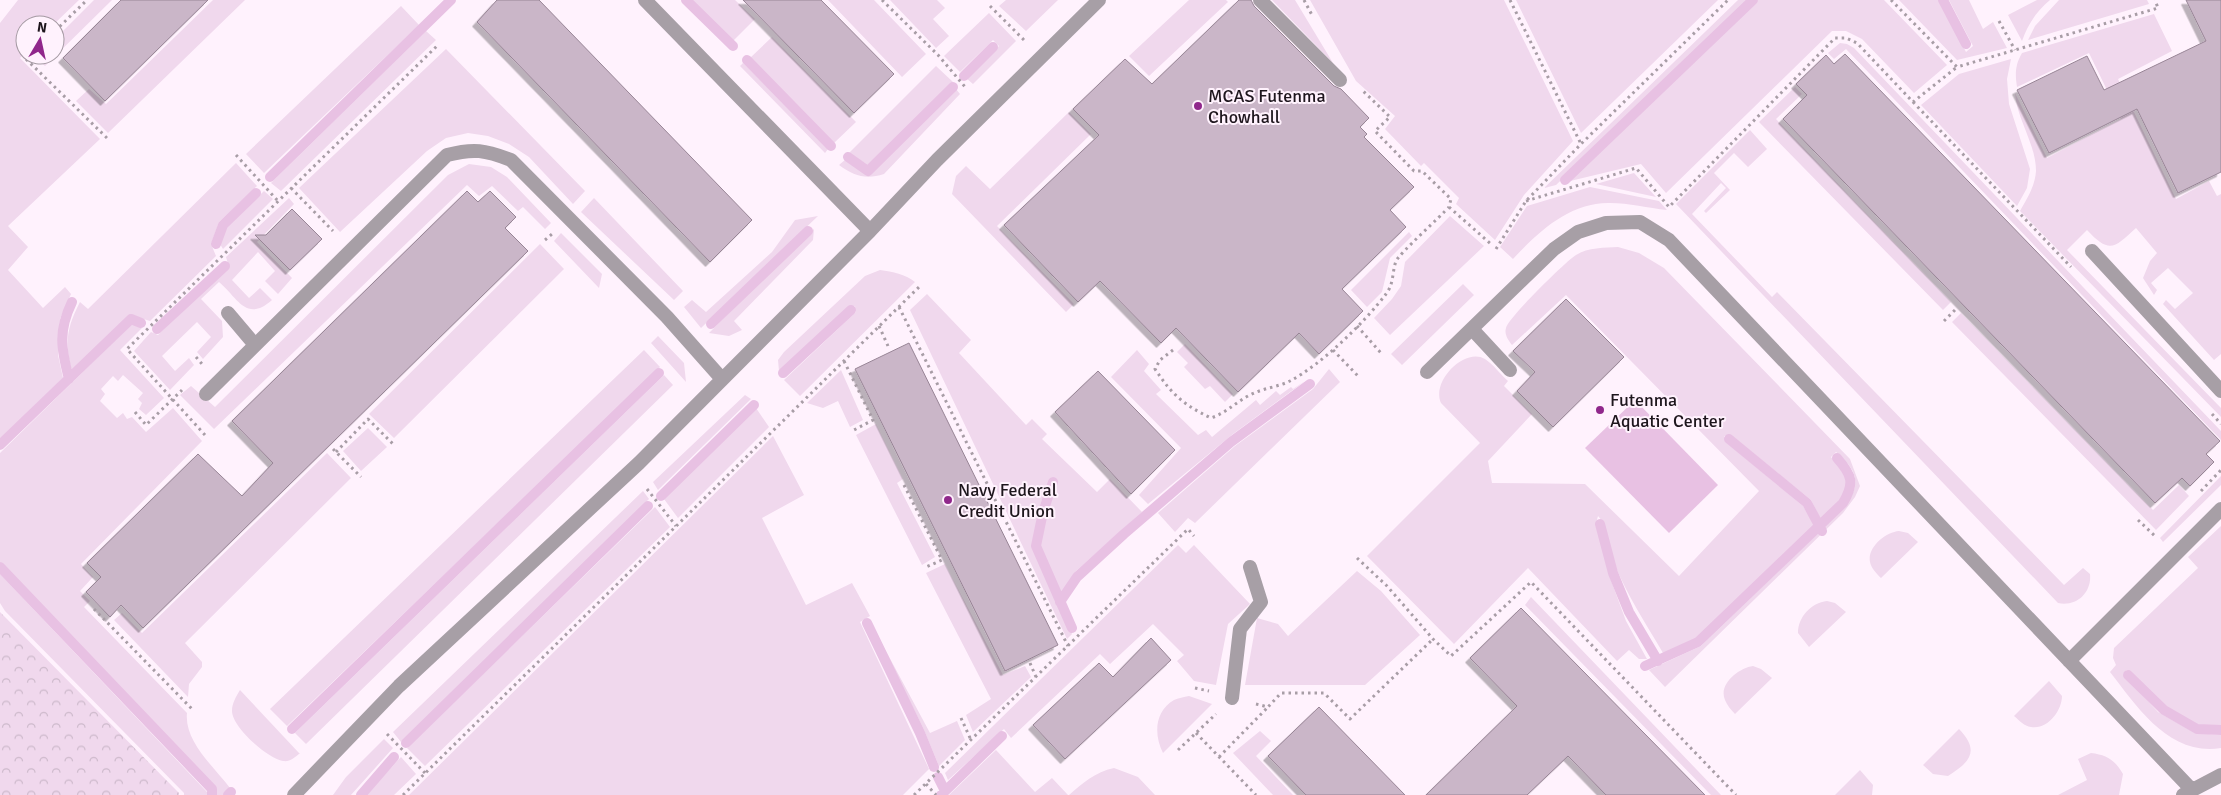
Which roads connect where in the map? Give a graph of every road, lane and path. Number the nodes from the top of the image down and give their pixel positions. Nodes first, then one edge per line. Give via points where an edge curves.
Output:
1 (87, 0) edge
2 (645, 0) edge
3 (882, 0) edge
4 (1099, 0) edge
5 (1260, 0) edge
6 (1304, 0) edge
7 (1510, 0) edge
8 (1728, 0) edge
9 (1891, 0) edge
10 (2154, 0) edge
11 (990, 6) dead end
12 (1313, 16) dead end
13 (65, 21) edge
14 (1999, 21) dead end
15 (1031, 36) dead end
16 (438, 45) dead end
17 (2015, 50) junction
18 (32, 65) edge
19 (1957, 68) junction
20 (1340, 80) dead end
21 (1357, 85) dead end
22 (966, 88) dead end
23 (1913, 102) junction
24 (107, 138) dead end
25 (1581, 144) junction
26 (236, 155) dead end
27 (292, 188) junction
28 (278, 201) junction
29 (1526, 201) junction
30 (1449, 207) junction
31 (333, 231) dead end
32 (870, 231) junction
33 (1492, 245) dead end
34 (1496, 249) dead end
35 (2092, 251) dead end
36 (2077, 273) dead end
37 (919, 287) dead end
38 (899, 307) junction
39 (1957, 308) dead end
40 (228, 313) dead end
41 (1944, 321) dead end
42 (879, 326) junction
43 (1356, 326) junction
44 (1472, 329) junction
45 (255, 345) junction
46 (888, 346) dead end
47 (1173, 350) dead end
48 (1333, 350) junction
49 (1381, 353) dead end
50 (196, 356) dead end
51 (844, 361) junction
52 (205, 368) dead end
53 (1510, 370) dead end
54 (1427, 372) dead end
55 (1358, 376) dead end
56 (722, 379) junction
57 (185, 386) dead end
58 (2221, 391) edge
59 (206, 394) dead end
60 (172, 399) junction
61 (2207, 409) dead end
62 (135, 412) dead end
63 (2221, 424) edge
64 (852, 431) dead end
65 (206, 435) dead end
66 (394, 445) dead end
67 (333, 449) dead end
68 (336, 452) junction
69 (2221, 470) edge
70 (361, 477) dead end
71 (644, 484) dead end
72 (904, 485) dead end
73 (2195, 497) dead end
74 (2221, 509) edge
75 (2138, 520) dead end
76 (676, 526) junction
77 (2162, 531) dead end
78 (1194, 536) dead end
79 (1357, 558) dead end
80 (1250, 567) dead end
81 (924, 568) dead end
82 (94, 609) dead end
83 (1433, 639) junction
84 (1068, 646) junction
85 (2070, 661) junction
86 (1030, 662) dead end
87 (1036, 677) junction
88 (1232, 698) junction
89 (1268, 707) junction
90 (194, 711) dead end
91 (961, 718) dead end
92 (386, 733) dead end
93 (1196, 733) junction
94 (971, 740) junction
95 (1178, 750) dead end
96 (1219, 757) junction
97 (425, 773) junction
98 (2221, 775) edge
99 (926, 784) junction
100 (2187, 793) edge
101 (294, 795) edge
102 (403, 795) edge
103 (914, 795) edge
104 (936, 795) edge
105 (1256, 795) edge
106 (1736, 795) edge

1 - 13 path
2 - 32 lane
3 - 22 path
4 - 32 lane
5 - 20 lane
6 - 12 path
7 - 25 path
8 - 25 path
9 - 19 path
10 - 17 path via 2158,8
11 - 15 path via 1025,41
14 - 17 path
16 - 27 path
17 - 19 path
18 - 24 path
19 - 23 path
21 - 30 path via 1390,117 1375,131 1414,171 1422,171 1451,199
23 - 29 path via 1857,43 1835,38 1669,207 1636,168
23 - 36 path
25 - 29 path
26 - 28 path
27 - 28 path
27 - 31 path
28 - 60 path via 126,349
29 - 34 path
30 - 33 path
30 - 43 path via 1396,260 1388,292
32 - 56 lane
35 - 58 lane
37 - 38 path
38 - 42 path
38 - 84 path
39 - 41 path
40 - 45 lane
42 - 46 path
42 - 51 path
43 - 48 path
43 - 49 path
44 - 53 lane
44 - 54 lane
44 - 85 lane via 1554,249 1578,232 1606,223 1640,222 1669,240
45 - 56 lane via 447,155 469,150 489,152 511,160 667,317
45 - 59 lane
47 - 48 path via 1160,360 1155,369 1187,406 1211,418 1223,414 1258,391 1288,382
48 - 55 path
50 - 52 path
51 - 64 path via 872,420
51 - 76 path
56 - 101 lane via 639,463 399,686
57 - 60 path
60 - 62 path via 146,424
60 - 65 path
61 - 63 path
66 - 68 path via 368,419
67 - 68 path
68 - 70 path
69 - 73 path
71 - 76 path
72 - 81 path via 942,560
74 - 85 lane
75 - 77 path via 2155,538
76 - 97 path
78 - 84 path via 1188,528
79 - 83 path via 1387,586
80 - 88 lane via 1261,602 1240,629
82 - 90 path
83 - 89 path via 1350,719 1324,693 1281,693
83 - 106 path via 1451,656 1531,582
84 - 87 path
85 - 100 lane
86 - 87 path
87 - 94 path
88 - 89 path
88 - 93 path
89 - 96 path
91 - 94 path
92 - 97 path
93 - 95 path
93 - 96 path
94 - 99 path
96 - 105 path
97 - 102 path
98 - 100 lane
99 - 103 path
99 - 104 path

